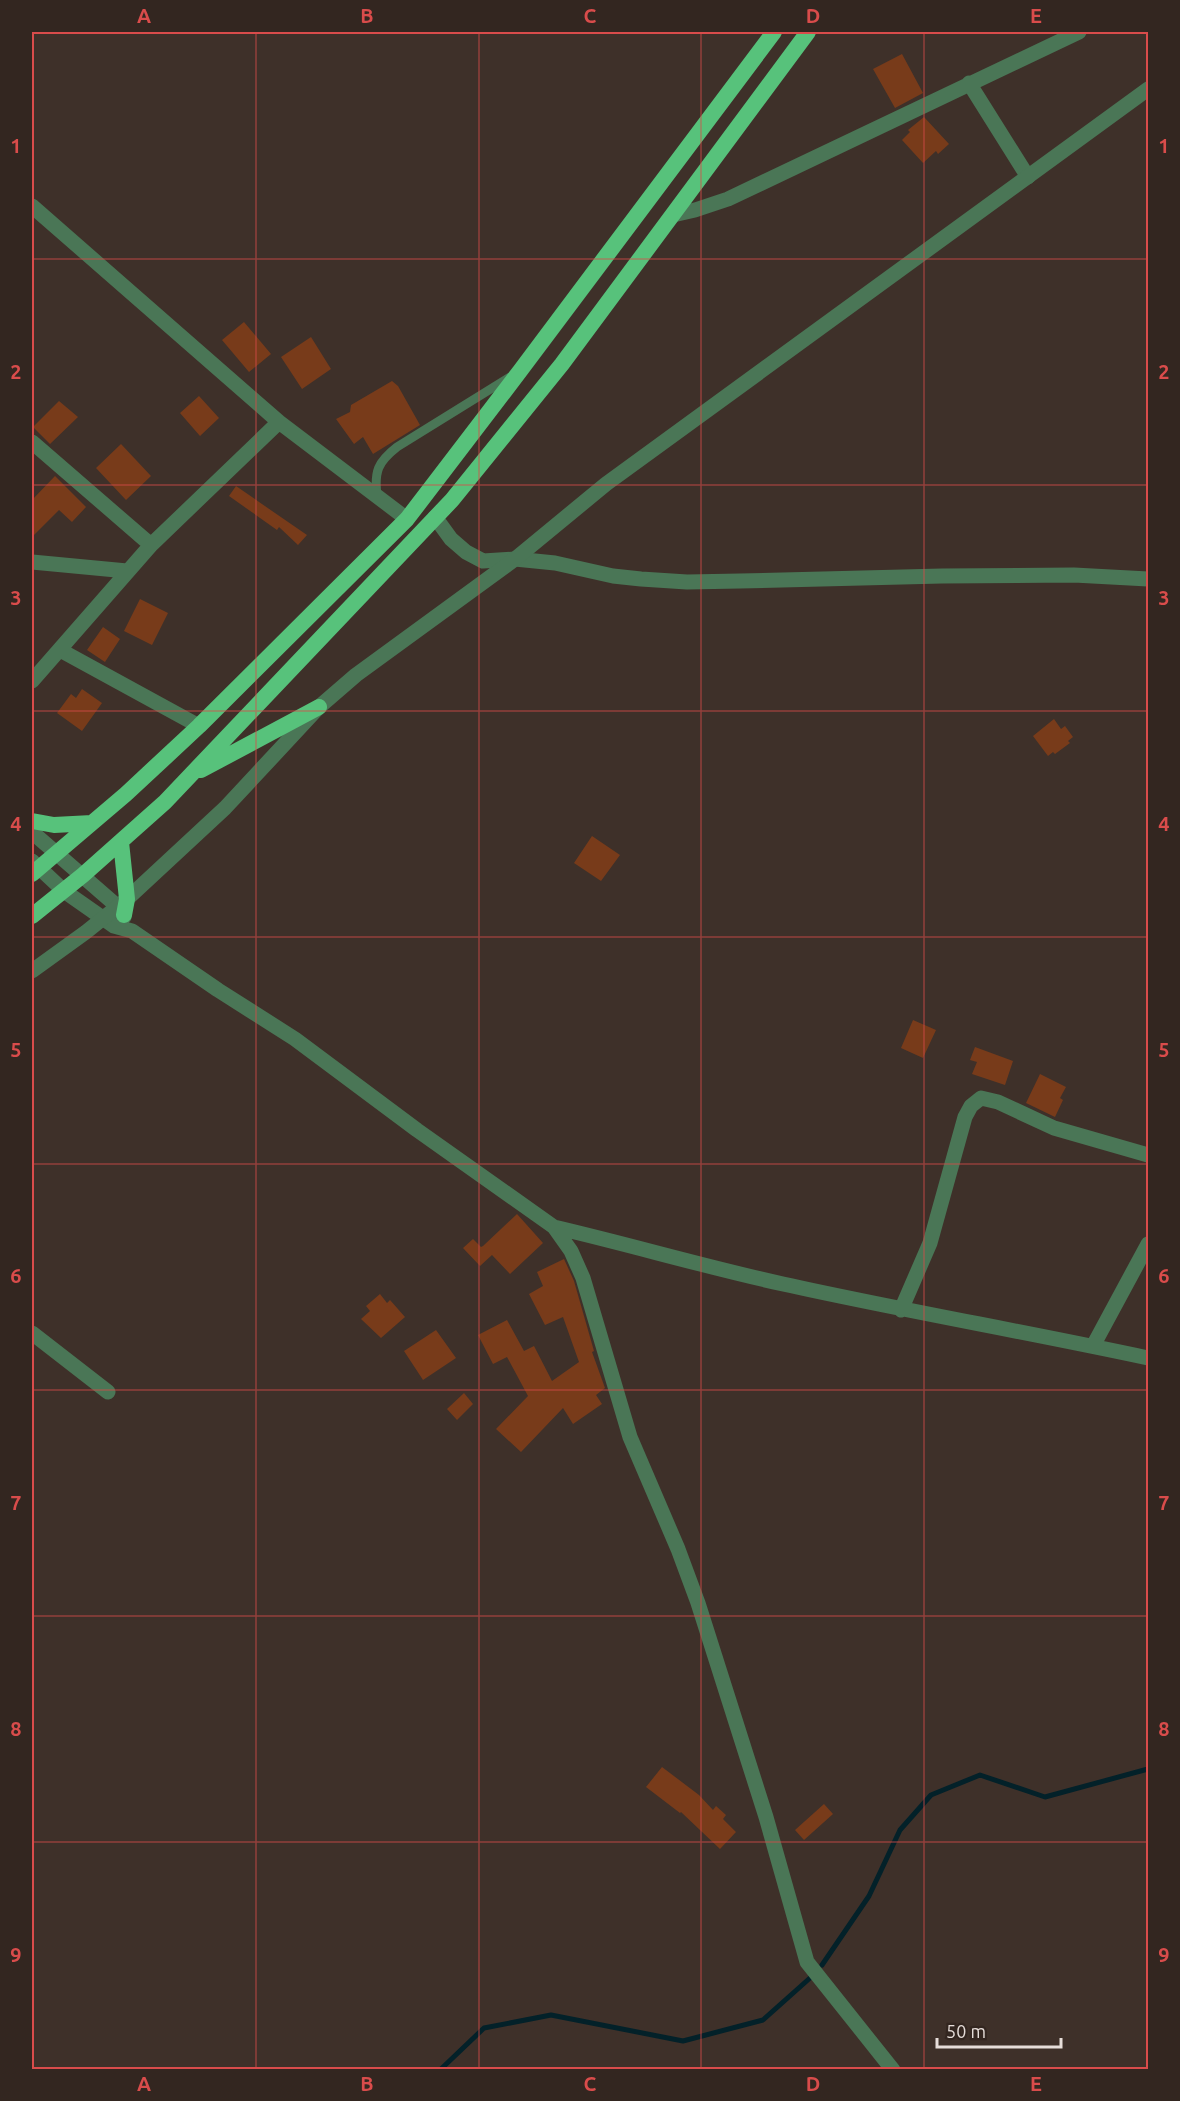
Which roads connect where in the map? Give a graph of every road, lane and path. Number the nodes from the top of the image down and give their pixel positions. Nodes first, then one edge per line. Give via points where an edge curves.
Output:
1 (774, 32) edge
2 (808, 32) edge
3 (1079, 32) edge
4 (969, 83) junction
5 (1149, 89) edge
6 (1028, 177) junction
7 (32, 206) edge
8 (673, 215) junction
9 (520, 371) junction
10 (279, 422) junction
11 (32, 442) edge
12 (377, 496) junction
13 (435, 517) junction
14 (406, 519) junction
15 (151, 545) junction
16 (515, 559) junction
17 (32, 562) edge
18 (127, 571) junction
19 (1149, 579) edge
20 (60, 650) junction
21 (32, 681) edge
22 (319, 707) junction
23 (200, 726) junction
24 (187, 778) junction
25 (32, 821) edge
26 (92, 823) junction
27 (32, 832) edge
28 (121, 842) junction
29 (56, 853) junction
30 (34, 868) edge
31 (83, 875) junction
32 (64, 891) junction
33 (123, 907) junction
34 (32, 916) edge
35 (104, 917) junction
36 (132, 931) junction
37 (32, 971) edge
38 (1149, 1155) edge
39 (554, 1227) junction
40 (1149, 1244) edge
41 (901, 1310) junction
42 (32, 1334) edge
43 (1093, 1346) junction
44 (1149, 1358) edge
45 (108, 1392) dead end
46 (893, 2070) edge

1 - 9 highway
2 - 8 highway
3 - 4 street
4 - 6 street
4 - 8 street via 728,199
5 - 6 street
6 - 16 street via 606,484
7 - 10 street
8 - 13 highway via 562,364
9 - 12 lane via 384,457 375,480
9 - 14 highway
10 - 12 street
10 - 15 street
11 - 15 street
12 - 14 street
13 - 16 street via 476,559
13 - 24 highway
14 - 23 highway
15 - 18 street
16 - 19 street via 613,576 687,582 1074,575
16 - 22 street via 386,652
17 - 18 street
18 - 20 street
20 - 21 street
20 - 23 street
22 - 24 highway
22 - 33 street via 225,808
23 - 26 highway
24 - 28 highway
25 - 26 highway via 54,825
26 - 29 highway
27 - 29 street
28 - 31 highway
28 - 33 highway
29 - 30 highway
29 - 31 street
30 - 32 street
31 - 32 highway
31 - 33 street
32 - 34 highway
32 - 35 street
33 - 35 street
33 - 36 street
35 - 36 street via 114,926
35 - 37 street
36 - 39 street via 295,1039
38 - 41 street via 1054,1128 981,1098 965,1116 930,1244
39 - 41 street
39 - 46 street via 583,1278 630,1437 698,1603 807,1962
40 - 43 street
41 - 43 street
42 - 45 street
43 - 44 street

